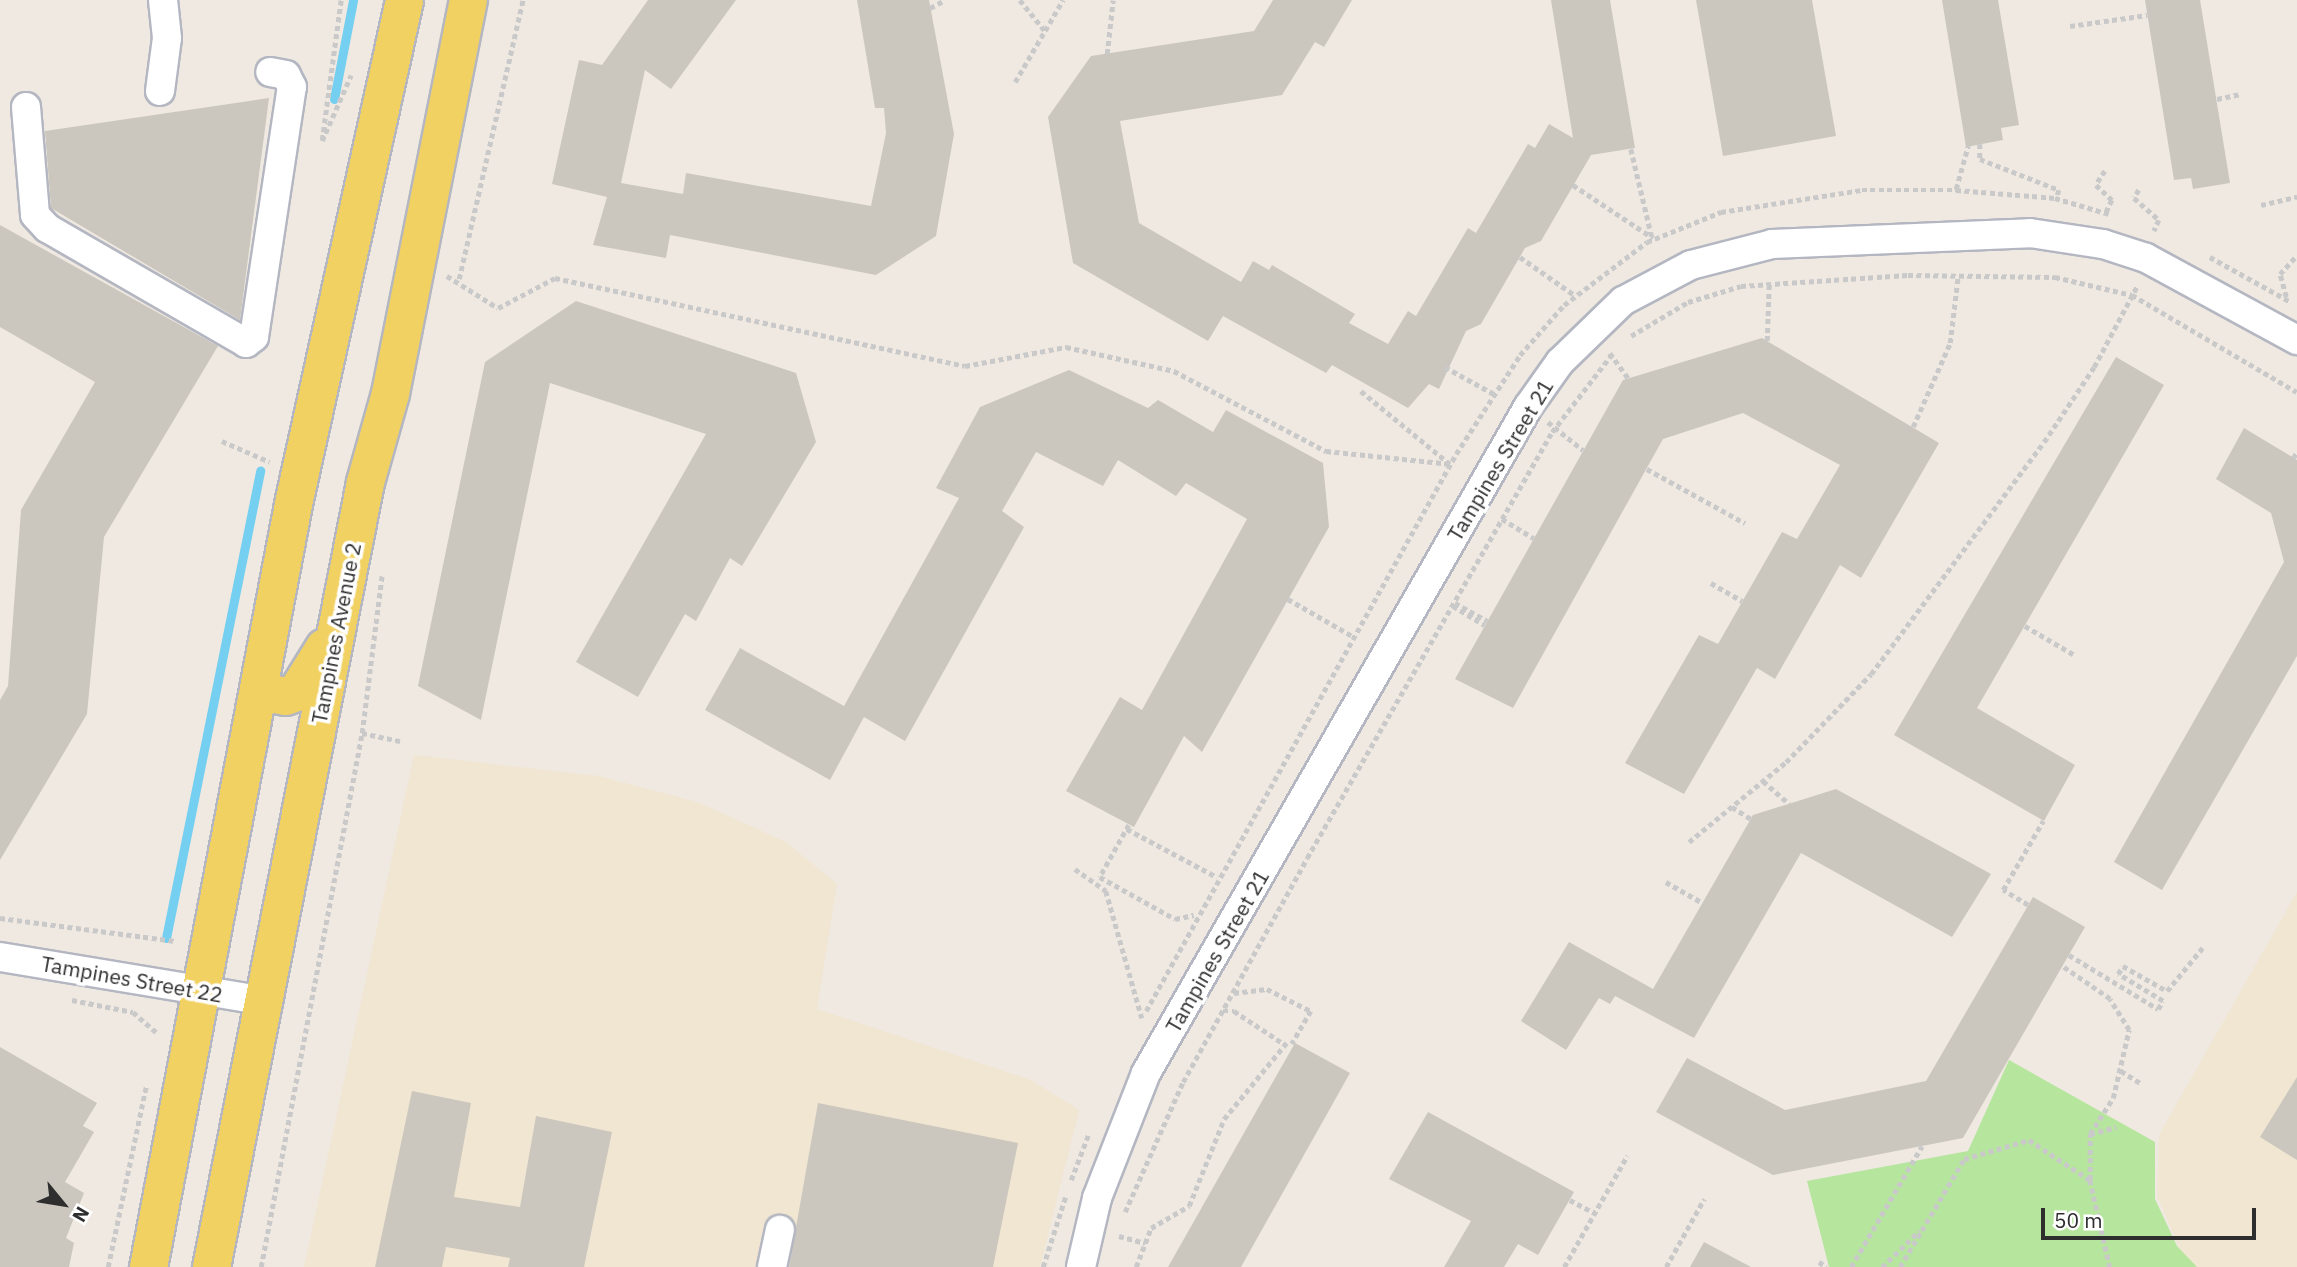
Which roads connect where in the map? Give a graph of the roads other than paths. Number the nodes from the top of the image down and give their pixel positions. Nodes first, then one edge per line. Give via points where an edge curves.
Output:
1 (163, 0) edge
2 (404, 0) edge
3 (468, 0) edge
4 (270, 72) dead end
5 (160, 91) dead end
6 (26, 107) dead end
7 (2297, 340) edge
8 (343, 593) junction
9 (258, 691) junction
10 (0, 957) edge
11 (200, 992) junction
12 (265, 1001) junction
13 (780, 1230) dead end
14 (148, 1267) edge
15 (211, 1267) edge
16 (772, 1267) edge
17 (1081, 1267) edge

1 - 5 street via 167,38
2 - 9 main road
3 - 8 main road, Tampines Avenue 2
4 - 6 street via 286,75 292,87 254,337 246,343 34,215
7 - 17 street, Tampines Street 21 via 2146,258 2104,244 2030,233 1806,239 1691,265 1623,302 1592,327 1528,407 1146,1073 1097,1198
8 - 9 main road via 307,680 285,696
8 - 12 main road, Tampines Avenue 2
9 - 11 main road
10 - 11 street, Tampines Street 22
11 - 12 street, Tampines Street 22
11 - 14 main road
12 - 15 main road, Tampines Avenue 2
13 - 16 street

